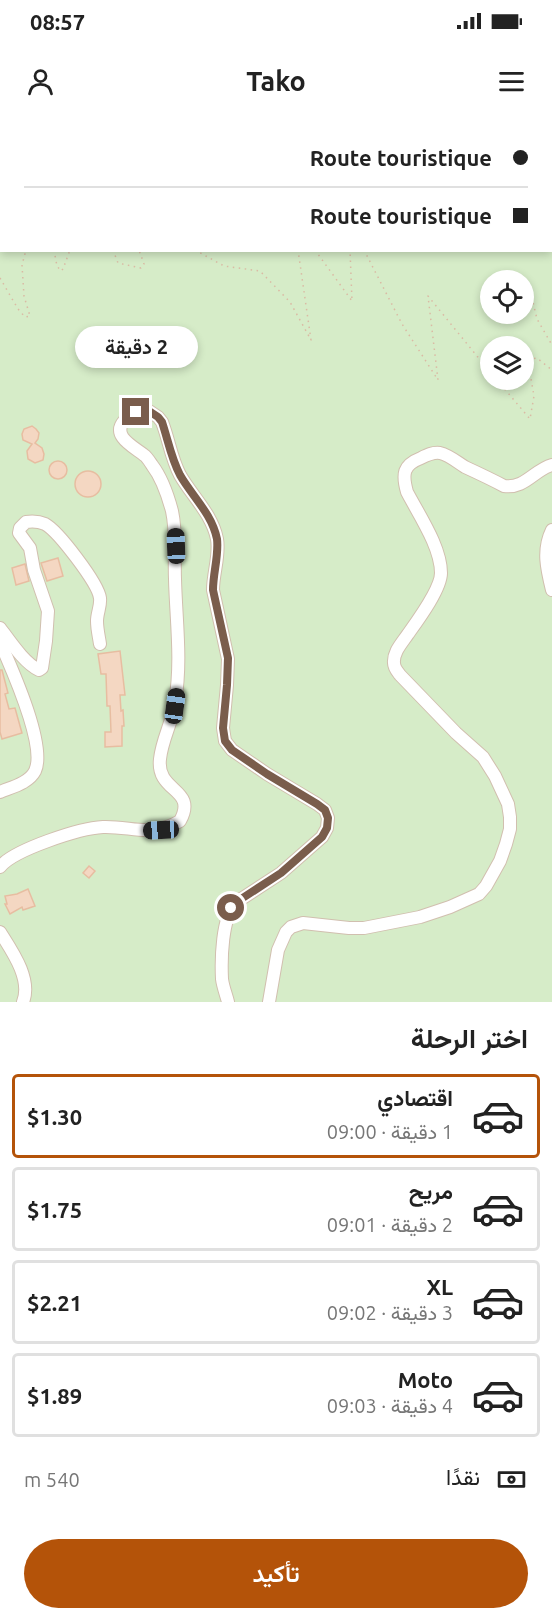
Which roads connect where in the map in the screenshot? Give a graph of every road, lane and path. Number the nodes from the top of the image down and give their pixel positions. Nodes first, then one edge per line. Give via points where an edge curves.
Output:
1 (25, 252) edge
2 (54, 252) edge
3 (69, 252) edge
4 (114, 252) edge
5 (140, 252) edge
6 (199, 252) edge
7 (298, 252) edge
8 (316, 252) edge
9 (350, 252) edge
10 (365, 252) edge
11 (0, 278) edge
12 (534, 306) edge
13 (552, 345) edge
14 (534, 359) edge
15 (480, 360) edge
16 (552, 370) edge
17 (505, 390) edge
18 (533, 390) edge
19 (552, 465) edge
20 (552, 530) edge
21 (552, 590) edge
22 (0, 628) edge
23 (0, 642) edge
24 (100, 644) dead end
25 (0, 792) edge
26 (0, 867) edge
27 (0, 932) edge
28 (23, 1002) edge
29 (228, 1002) edge
30 (269, 1002) edge

1 - 11 path via 22,265 24,296 30,316 25,317 18,309
2 - 3 path via 61,271
4 - 5 path via 118,263 141,268 144,264
6 - 7 path via 224,266 260,271 290,302 311,340
8 - 9 path via 352,301
10 - 15 path via 402,324 438,380 428,296
12 - 13 path
14 - 16 path
17 - 18 path via 530,419
19 - 30 street via 526,482 509,487 439,453 414,461 405,473 407,492 433,542 441,575 421,617 398,649 394,667 483,757 495,776 510,817 500,861 479,894 420,917 364,928 303,923 291,927 278,950
20 - 21 street via 546,549
22 - 24 street via 33,668 42,668 48,611 30,548 19,533 26,522 36,521 46,525 67,546 96,588 100,597
23 - 25 street via 27,709 38,750 35,771 28,779
26 - 29 street via 30,849 92,828 161,830 180,821 185,808 184,800 166,783 160,768 177,690 175,528 160,478 145,455 128,444 121,432 127,418 149,411 162,422 175,465 215,533 213,590 228,658 225,741 267,774 317,804 328,818 322,837 281,873 231,908 222,967
27 - 28 street via 22,974

